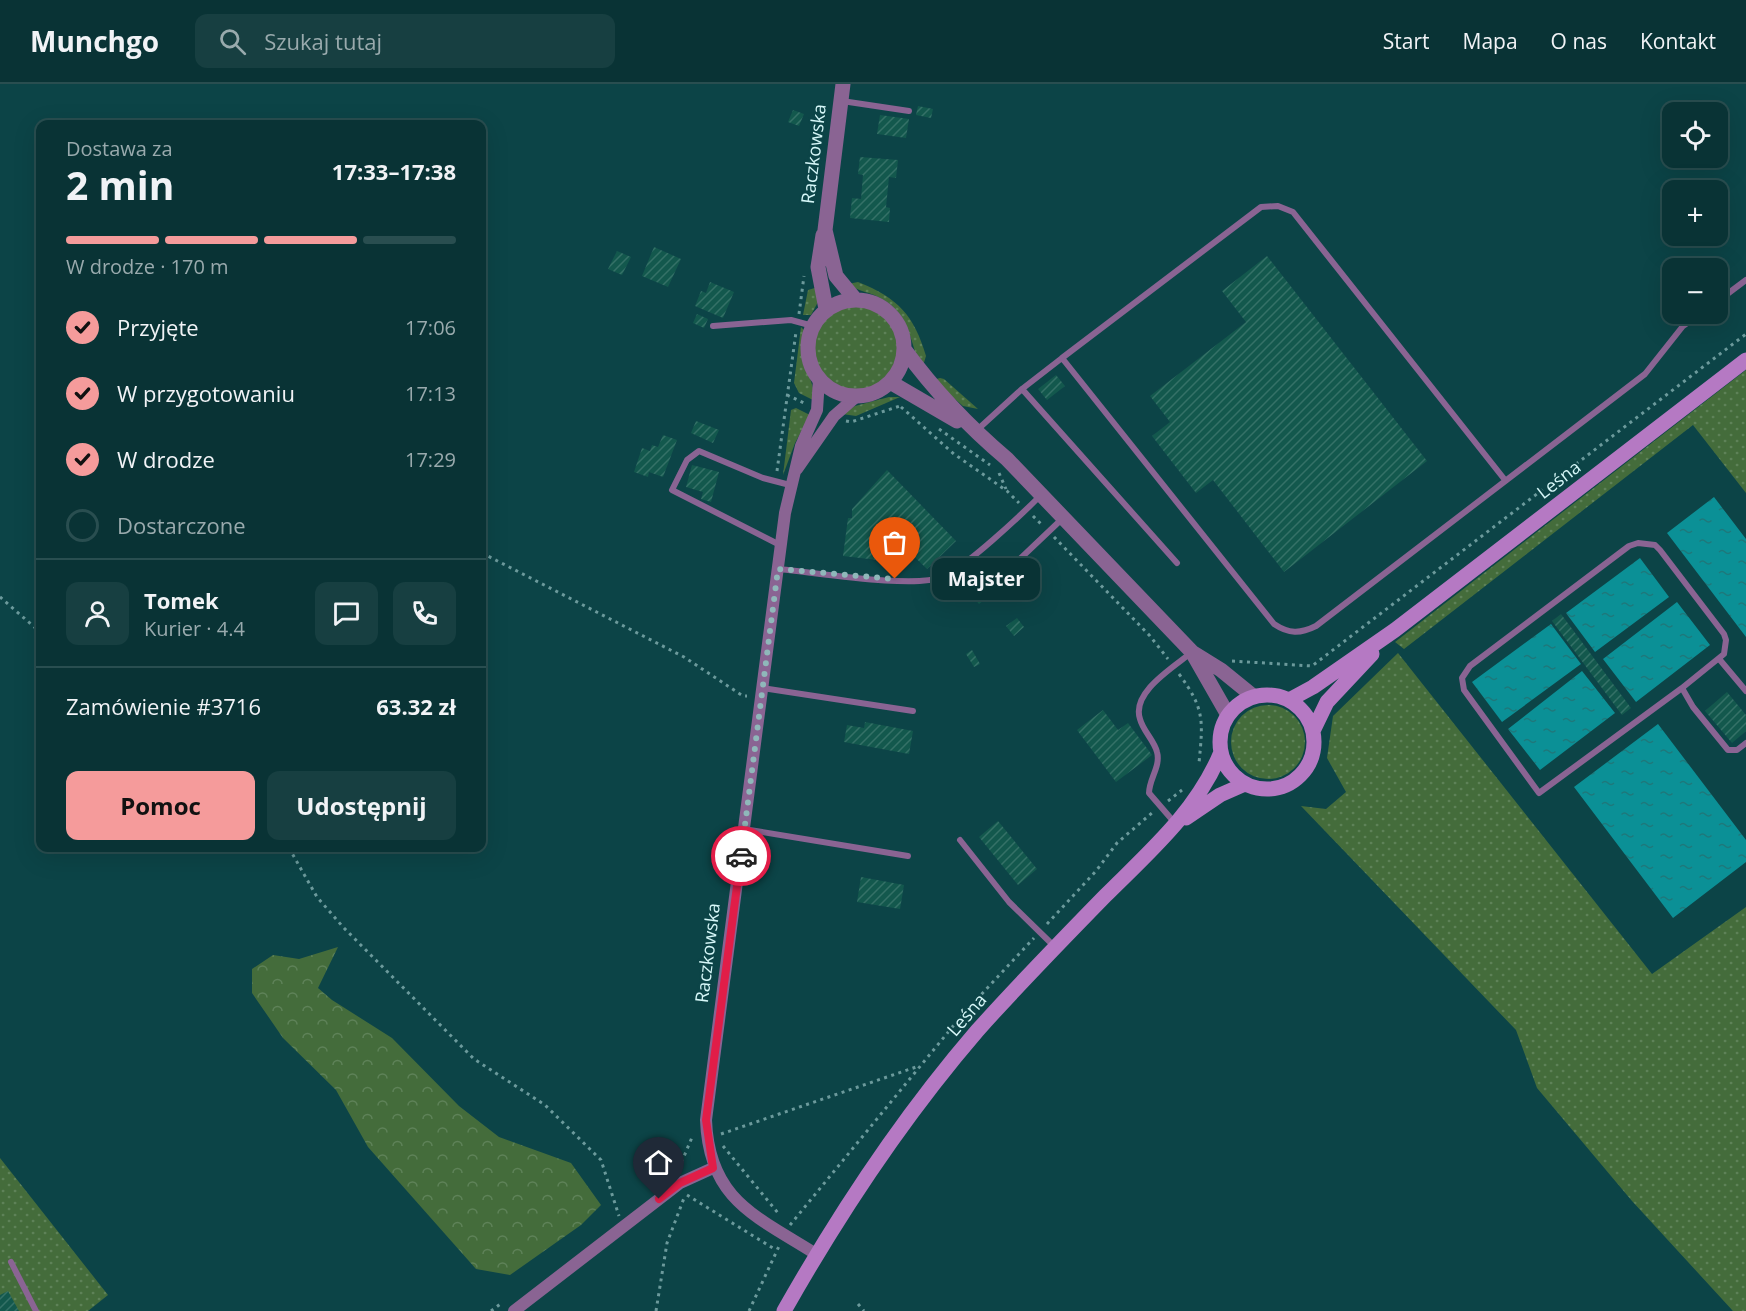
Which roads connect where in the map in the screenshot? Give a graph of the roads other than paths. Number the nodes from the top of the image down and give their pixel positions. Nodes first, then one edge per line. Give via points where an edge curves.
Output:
1 (843, 84) edge
2 (841, 100) junction
3 (909, 111) dead end
4 (825, 230) junction
5 (1746, 280) edge
6 (1728, 294) edge
7 (855, 299) junction
8 (826, 309) junction
9 (805, 323) junction
10 (1686, 324) edge
11 (713, 326) dead end
12 (904, 349) junction
13 (1062, 358) junction
14 (1746, 360) edge
15 (819, 379) junction
16 (890, 382) junction
17 (1022, 388) junction
18 (857, 396) junction
19 (975, 432) junction
20 (792, 479) junction
21 (1504, 480) junction
22 (1041, 495) junction
23 (1064, 517) junction
24 (781, 545) junction
25 (1177, 563) dead end
26 (778, 569) junction
27 (1005, 573) dead end
28 (1395, 630) junction
29 (1192, 652) junction
30 (1720, 660) junction
31 (1682, 688) junction
32 (1746, 690) edge
33 (762, 692) junction
34 (1253, 696) junction
35 (1289, 700) junction
36 (913, 711) dead end
37 (1228, 715) junction
38 (1313, 731) junction
39 (1746, 743) edge
40 (1221, 752) junction
41 (1245, 784) junction
42 (1176, 825) junction
43 (744, 829) junction
44 (960, 840) dead end
45 (908, 856) dead end
46 (1055, 947) junction
47 (713, 1168) junction
48 (816, 1254) junction
49 (11, 1262) dead end
50 (36, 1311) edge
51 (514, 1311) edge
52 (784, 1311) edge

1 - 2 street, Raczkowska
2 - 3 lane
2 - 4 street, Raczkowska
4 - 7 street, Raczkowska via 836,276
4 - 8 street, Raczkowska via 818,261
5 - 6 lane
7 - 8 street
7 - 12 street via 869,301 893,317 901,329
8 - 9 street
9 - 11 lane
9 - 15 street via 809,362
10 - 21 lane via 1645,374
12 - 16 street via 898,371
12 - 19 street
13 - 17 lane
13 - 21 lane via 1274,624 1284,631 1304,632 1316,626
13 - 21 lane via 1261,207 1278,206 1293,212
14 - 28 main road, Leśna
15 - 18 street via 837,393
15 - 20 street, Raczkowska via 817,410
16 - 18 street via 879,391
16 - 19 street
17 - 19 lane
17 - 25 lane
18 - 20 street, Raczkowska via 834,416
19 - 22 street
20 - 24 street, Raczkowska
20 - 24 lane via 776,481 699,451 687,460 672,490
22 - 23 street
22 - 26 lane via 940,578 915,581
23 - 27 lane
23 - 29 street
24 - 26 street, Raczkowska
26 - 33 street, Raczkowska
28 - 35 main road, Leśna
28 - 38 main road, Leśna via 1327,702
29 - 34 street
29 - 37 street
29 - 42 lane via 1152,686 1138,710 1157,752 1158,763 1149,793
30 - 31 lane
30 - 31 lane via 1726,647 1724,634 1660,550 1638,543 1470,666 1462,678 1464,690 1539,793
30 - 32 lane
31 - 39 lane via 1728,750 1737,750
33 - 36 lane
33 - 43 street, Raczkowska
34 - 35 main road via 1272,695
34 - 37 main road
35 - 38 main road via 1304,713
37 - 40 main road via 1220,733
38 - 41 main road via 1310,763 1296,779 1266,789
40 - 41 main road via 1229,771
40 - 42 main road, Leśna via 1210,780
41 - 42 main road, Leśna via 1220,795
42 - 46 main road, Leśna
43 - 45 lane
43 - 47 street, Raczkowska via 706,1120
44 - 46 lane via 1009,902
46 - 48 main road, Leśna via 936,1081
47 - 48 street, Raczkowska via 746,1210
47 - 51 street via 680,1183
48 - 52 main road
49 - 50 lane

